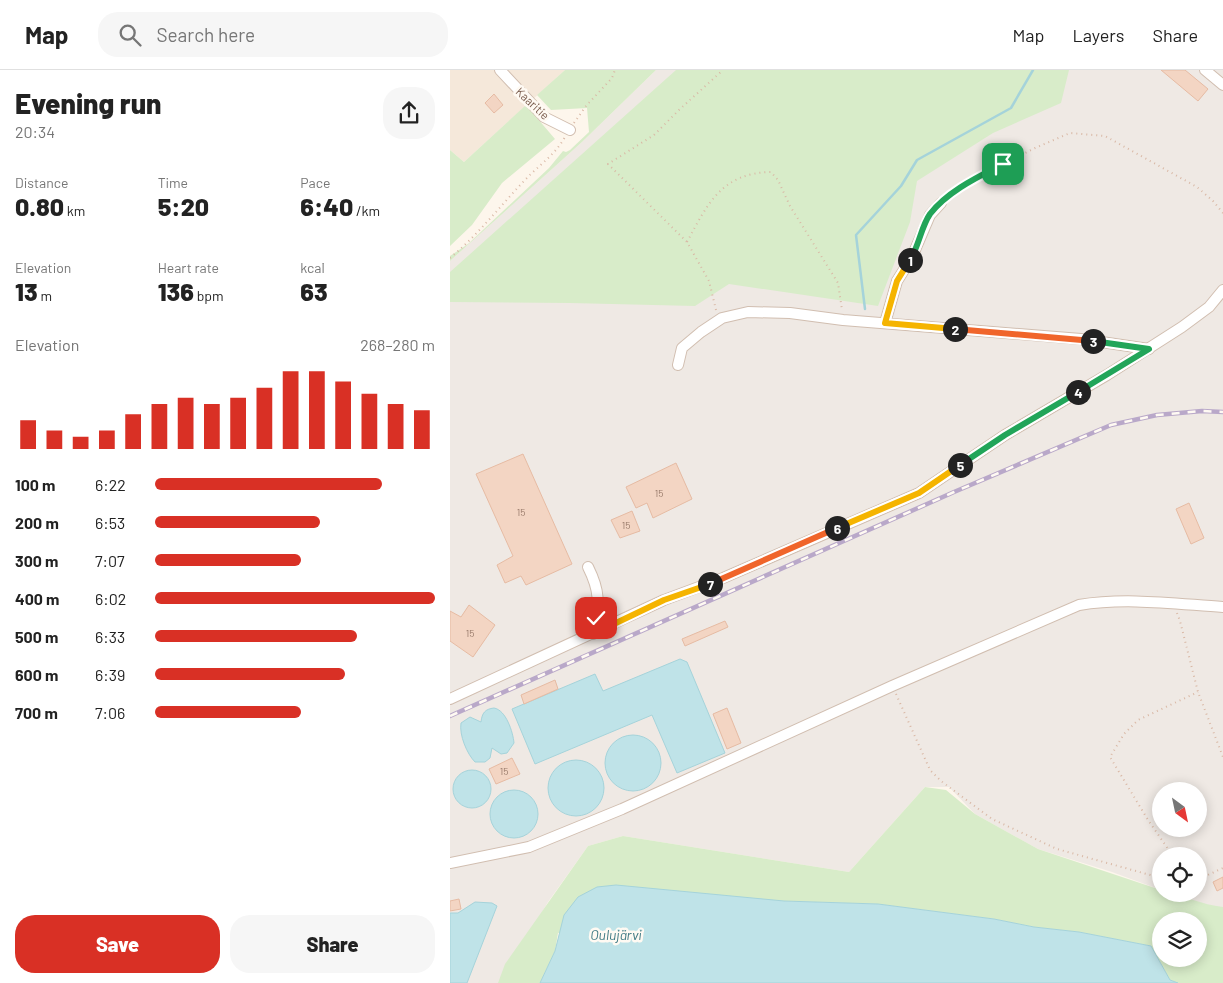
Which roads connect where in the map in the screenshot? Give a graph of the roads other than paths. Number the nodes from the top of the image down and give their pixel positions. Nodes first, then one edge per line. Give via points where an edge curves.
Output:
1 (500, 70) edge
2 (1205, 70) edge
3 (1223, 85) edge
4 (570, 130) road end
5 (941, 203) road end
6 (1223, 290) edge
7 (885, 323) junction
8 (1149, 349) junction
9 (678, 365) dead end
10 (588, 567) dead end
11 (1223, 607) edge
12 (593, 634) junction
13 (450, 699) edge
14 (450, 863) edge

1 - 4 street, Kaaritie via 544,117
2 - 3 street
5 - 7 street via 930,215 915,251 897,281
6 - 8 street via 1209,307
7 - 8 street via 1081,339
7 - 9 street via 748,312 722,318 682,348
8 - 12 street via 1005,435 919,493 723,578 664,600
10 - 12 street via 598,595
11 - 14 street via 1098,601 1079,604 622,809 529,847
12 - 13 street

